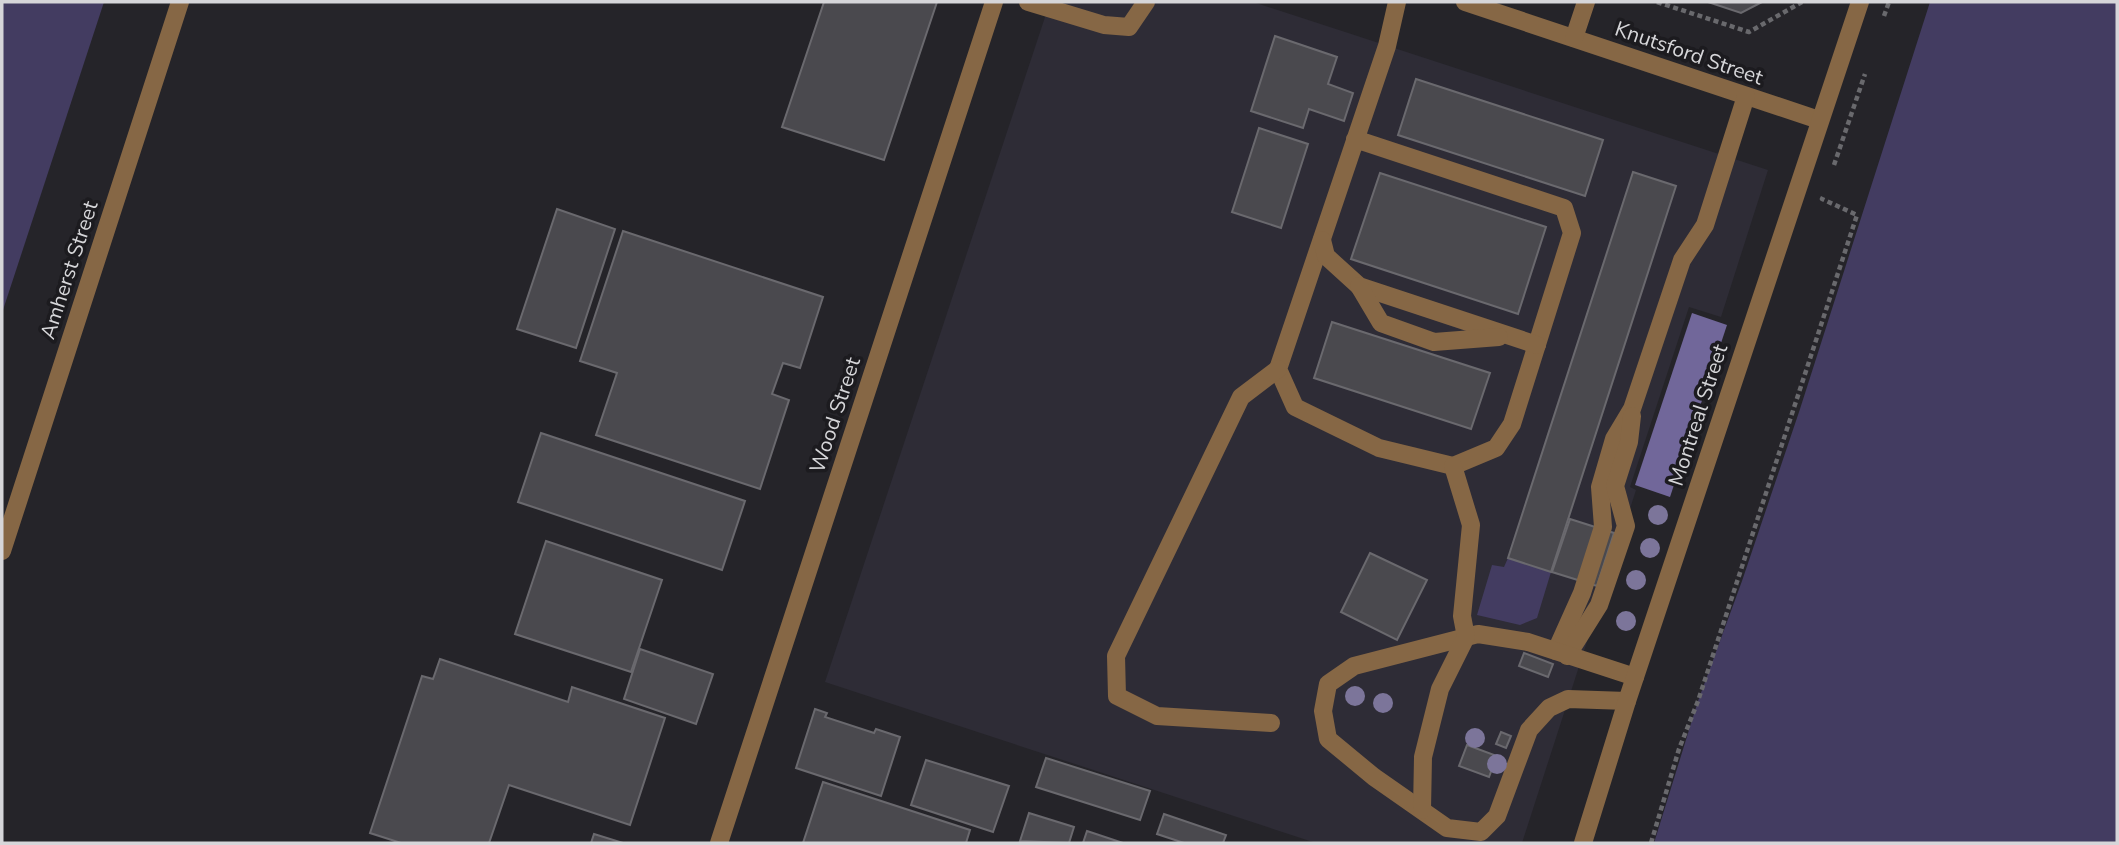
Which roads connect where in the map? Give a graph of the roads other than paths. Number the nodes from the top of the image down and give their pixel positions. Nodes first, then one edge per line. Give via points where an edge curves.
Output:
1 (180, 2) edge
2 (994, 2) edge
3 (1028, 2) edge
4 (1146, 2) edge
5 (1397, 2) edge
6 (1465, 2) edge
7 (1586, 2) edge
8 (1860, 2) edge
9 (1574, 38) junction
10 (1746, 96) junction
11 (1819, 120) junction
12 (1356, 139) junction
13 (1322, 240) junction
14 (1359, 286) junction
15 (1509, 336) junction
16 (1537, 345) junction
17 (1278, 369) junction
18 (1452, 466) junction
19 (2, 551) edge
20 (1466, 637) junction
21 (1562, 654) junction
22 (1635, 677) junction
23 (1627, 701) junction
24 (1271, 723) dead end
25 (1422, 810) junction
26 (719, 843) edge
27 (1583, 843) edge

1 - 19 street, Amherst Street
2 - 26 street, Wood Street
3 - 4 street via 1104,25 1129,27
5 - 12 street
6 - 9 street, Knutsford Street
7 - 9 street
8 - 11 street, Montreal Street
9 - 10 street, Knutsford Street
10 - 11 street, Knutsford Street
10 - 21 street via 1705,225 1682,260 1632,409 1614,439 1600,487 1603,527
11 - 22 street, Montreal Street
12 - 13 street
12 - 16 street via 1564,208 1572,233
13 - 14 street via 1326,256
13 - 17 street
14 - 15 street
14 - 15 street via 1381,323 1434,342
15 - 16 street
16 - 18 street via 1512,424 1496,449
17 - 18 street via 1295,407 1379,448
17 - 24 street via 1241,397 1116,656 1116,696 1157,716
18 - 20 street via 1471,525 1462,616
20 - 21 street via 1491,636
20 - 25 street via 1440,689 1423,757
20 - 25 street via 1354,666 1328,684 1323,711 1328,739
21 - 22 street
22 - 23 street, Montreal Street
23 - 25 street via 1568,699 1549,708 1529,730 1497,816 1481,832 1447,828
23 - 27 street, Montreal Street

